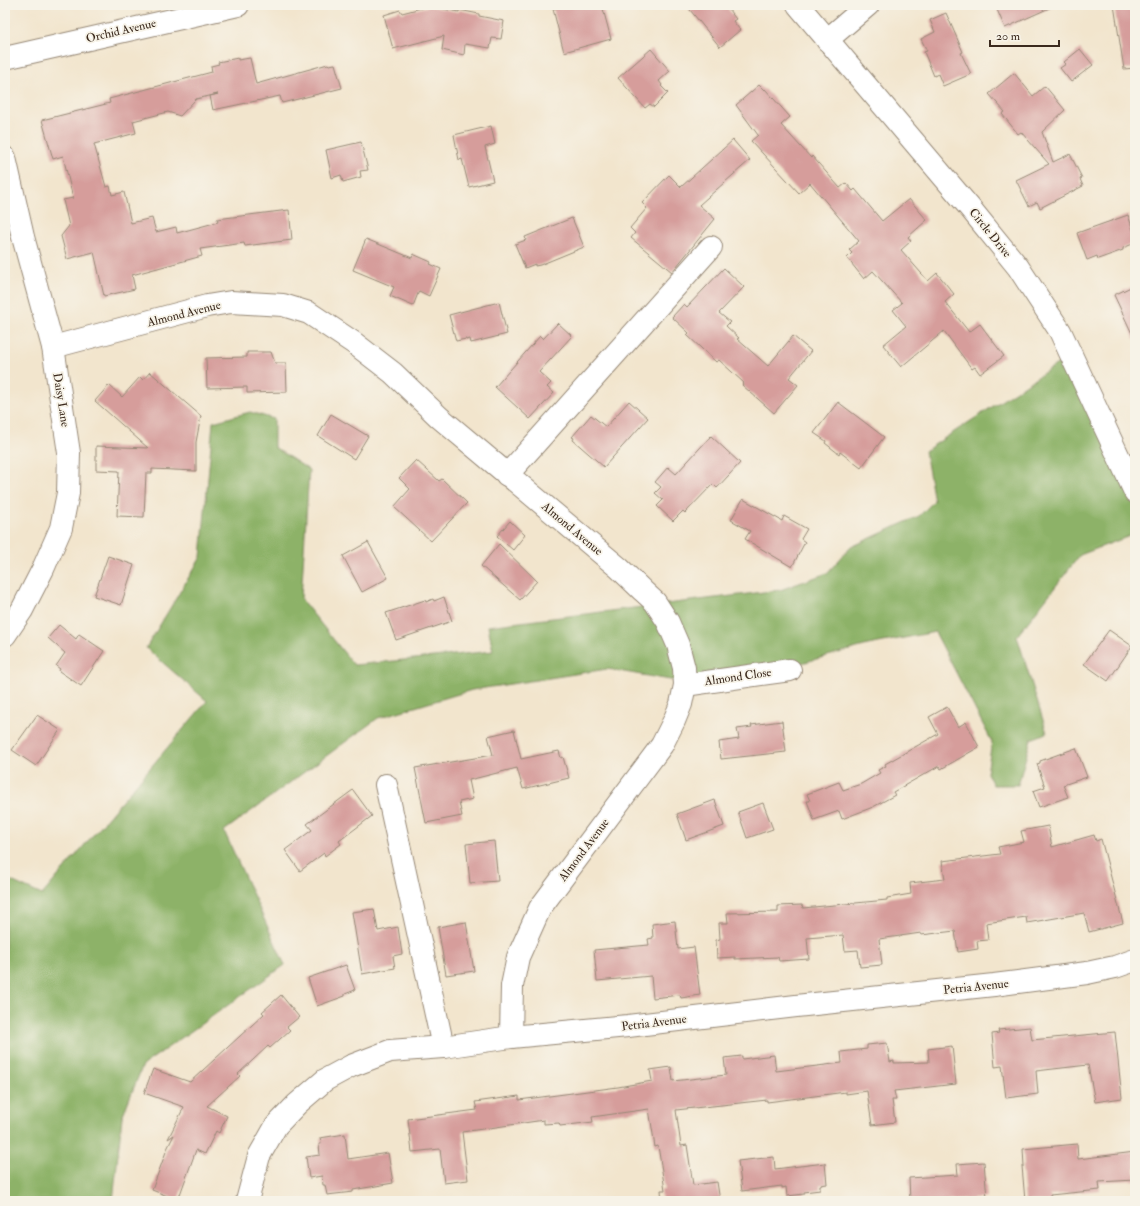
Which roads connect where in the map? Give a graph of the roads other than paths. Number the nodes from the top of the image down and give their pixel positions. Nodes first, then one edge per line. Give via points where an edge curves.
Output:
1 (238, 5) edge
2 (798, 5) edge
3 (868, 5) edge
4 (211, 8) edge
5 (827, 40) junction
6 (5, 58) edge
7 (5, 158) edge
8 (711, 247) dead end
9 (53, 347) junction
10 (507, 475) junction
11 (1135, 492) edge
12 (5, 635) edge
13 (790, 670) dead end
14 (685, 685) junction
15 (386, 786) dead end
16 (1135, 960) edge
17 (511, 1037) junction
18 (443, 1047) junction
19 (247, 1201) edge

1 - 4 street, Orchid Avenue
2 - 5 street, Circle Drive
3 - 5 street
4 - 6 street, Orchid Avenue
5 - 11 street, Circle Drive via 1018,267 1060,331
7 - 9 street, Daisy Lane
8 - 10 street
9 - 10 street, Almond Avenue via 207,306 231,302 283,305 309,313 354,342 393,373 439,417
9 - 12 street, Daisy Lane via 69,453 68,493 61,528 43,569 22,610
10 - 14 street, Almond Avenue via 619,568 655,602 668,622 678,645
13 - 14 street, Almond Close
14 - 17 street, Almond Avenue via 681,704 662,745 540,908 518,957 512,986
15 - 18 street
16 - 17 street, Petria Avenue via 1087,974
17 - 18 street, Petria Avenue
18 - 19 street, Petria Avenue via 390,1051 351,1066 325,1080 276,1126 259,1156

